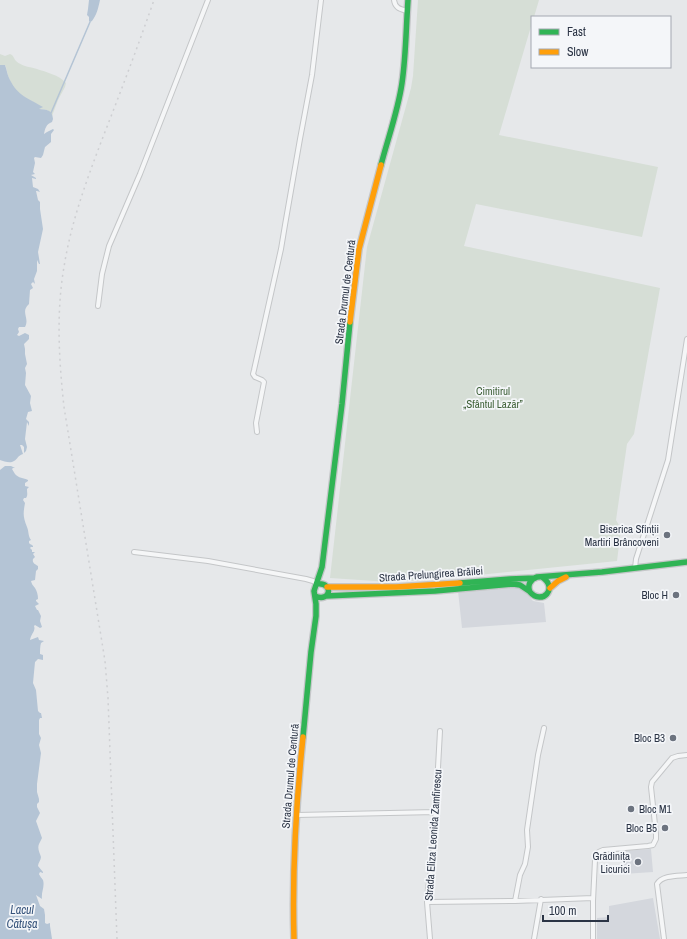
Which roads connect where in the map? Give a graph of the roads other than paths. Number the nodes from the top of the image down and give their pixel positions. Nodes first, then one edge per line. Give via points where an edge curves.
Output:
1 (208, 0) edge
2 (321, 0) edge
3 (394, 0) edge
4 (408, 0) edge
5 (407, 11) junction
6 (98, 306) dead end
7 (687, 339) edge
8 (257, 432) dead end
9 (134, 552) dead end
10 (687, 562) edge
11 (322, 567) junction
12 (635, 568) junction
13 (574, 575) junction
14 (542, 577) junction
15 (535, 578) junction
16 (317, 584) junction
17 (327, 586) junction
18 (550, 588) junction
19 (529, 591) junction
20 (315, 596) junction
21 (325, 597) junction
22 (316, 615) junction
23 (544, 728) dead end
24 (440, 731) dead end
25 (687, 755) edge
26 (436, 812) junction
27 (297, 815) junction
28 (687, 875) edge
29 (593, 898) junction
30 (541, 899) junction
31 (515, 900) junction
32 (427, 902) junction
33 (294, 939) edge
34 (430, 939) edge
35 (534, 939) edge
36 (593, 939) edge
37 (664, 939) edge

1 - 6 street via 109,246
2 - 8 street via 312,75 281,249 253,374 264,382 256,424
3 - 5 street via 396,7
4 - 5 main road, Strada Drumul de Centură
5 - 11 main road, Strada Drumul de Centură via 405,54 398,103 358,256
7 - 12 street via 668,460
9 - 16 street via 208,561 306,578
10 - 12 main road
11 - 16 main road
11 - 17 main road
12 - 13 main road
13 - 14 main road
13 - 18 main road via 558,581
14 - 15 main road
14 - 18 main road via 547,580
15 - 17 main road, Strada Prelungirea Brăilei via 382,588
15 - 19 main road via 529,584
16 - 17 main road
16 - 20 main road
17 - 21 main road via 328,592
18 - 19 main road via 548,594 538,598
19 - 21 main road, Strada Prelungirea Brăilei via 513,584
20 - 21 main road
20 - 22 main road
21 - 22 main road
22 - 27 main road, Strada Drumul de Centură
23 - 31 street via 527,830 528,847
24 - 26 street, Strada Eliza Leonida Zamfirescu
25 - 29 street via 672,758 652,782 656,834 653,845 603,850 596,854
26 - 27 street
26 - 32 street, Strada Eliza Leonida Zamfirescu
27 - 33 main road, Strada Drumul de Centură via 294,856
28 - 37 street via 660,879 657,884
29 - 30 street
29 - 36 street
30 - 31 street
30 - 35 street
31 - 32 street
32 - 34 street, Strada Eliza Leonida Zamfirescu

